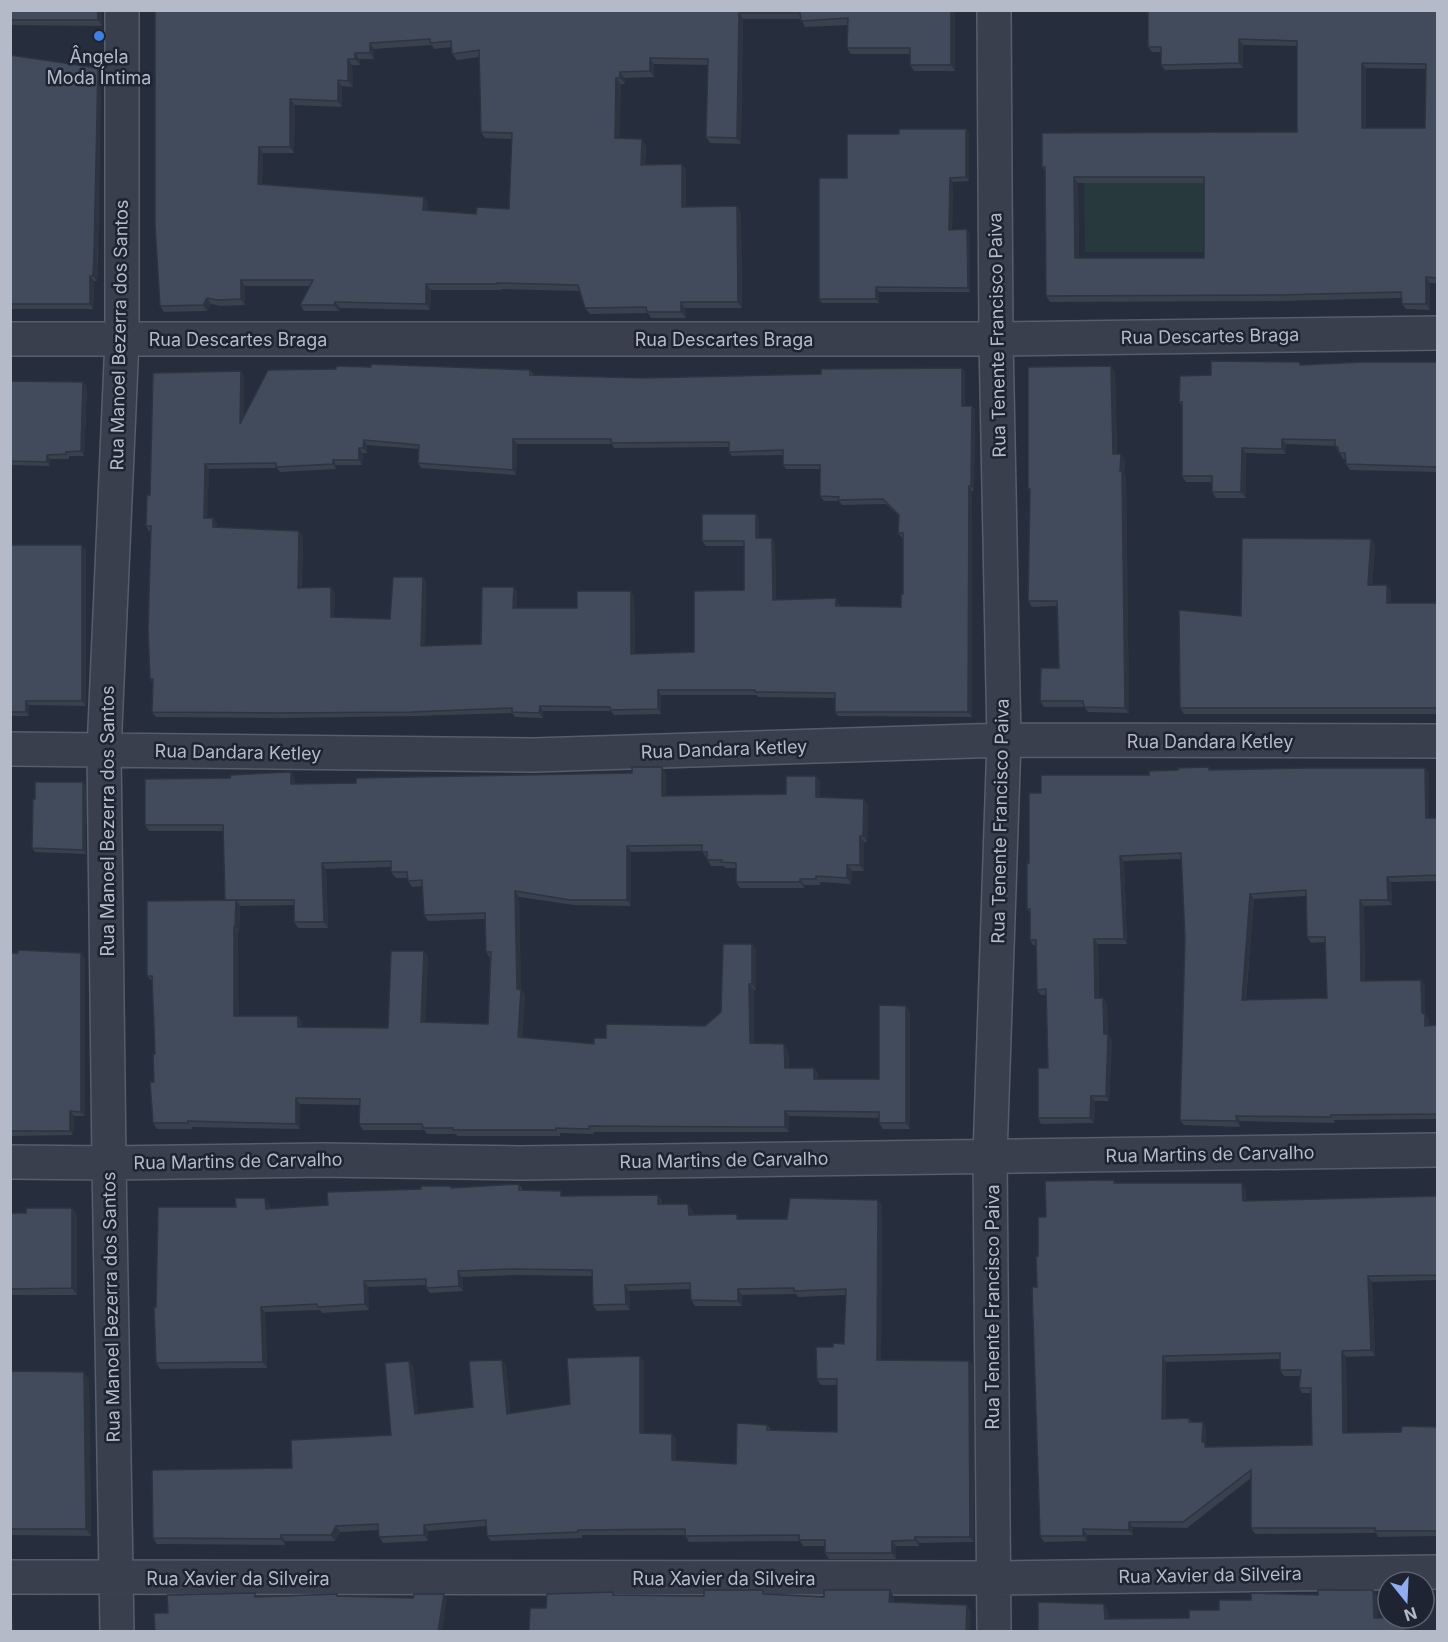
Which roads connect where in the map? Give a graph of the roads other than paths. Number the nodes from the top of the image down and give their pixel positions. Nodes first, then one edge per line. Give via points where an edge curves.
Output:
1 (122, 10) edge
2 (994, 10) edge
3 (1437, 333) edge
4 (10, 339) edge
5 (996, 339) junction
6 (122, 340) junction
7 (1004, 740) junction
8 (1437, 741) edge
9 (10, 750) edge
10 (104, 751) junction
11 (1437, 1150) edge
12 (990, 1156) junction
13 (10, 1162) edge
14 (109, 1163) junction
15 (1437, 1572) edge
16 (10, 1577) edge
17 (115, 1578) junction
18 (994, 1578) junction
19 (117, 1632) edge
20 (994, 1632) edge

1 - 6 street, Rua Manoel Bezerra dos Santos
2 - 5 street, Rua Tenente Francisco Paiva
3 - 5 street, Rua Descartes Braga
4 - 6 street, Rua Descartes Braga
5 - 6 street, Rua Descartes Braga
5 - 7 street, Rua Tenente Francisco Paiva
6 - 10 street, Rua Manoel Bezerra dos Santos
7 - 8 street, Rua Dandara Ketley
7 - 10 street, Rua Dandara Ketley via 534,755
7 - 12 street, Rua Tenente Francisco Paiva
9 - 10 street, Rua Dandara Ketley
10 - 14 street, Rua Manoel Bezerra dos Santos
11 - 12 street, Rua Martins de Carvalho
12 - 14 street, Rua Martins de Carvalho via 519,1163
12 - 18 street, Rua Tenente Francisco Paiva
13 - 14 street, Rua Martins de Carvalho
14 - 17 street, Rua Manoel Bezerra dos Santos
15 - 18 street, Rua Xavier da Silveira
16 - 17 street, Rua Xavier da Silveira
17 - 18 street, Rua Xavier da Silveira
17 - 19 street, Rua Manoel Bezerra dos Santos
18 - 20 street, Rua Tenente Francisco Paiva

